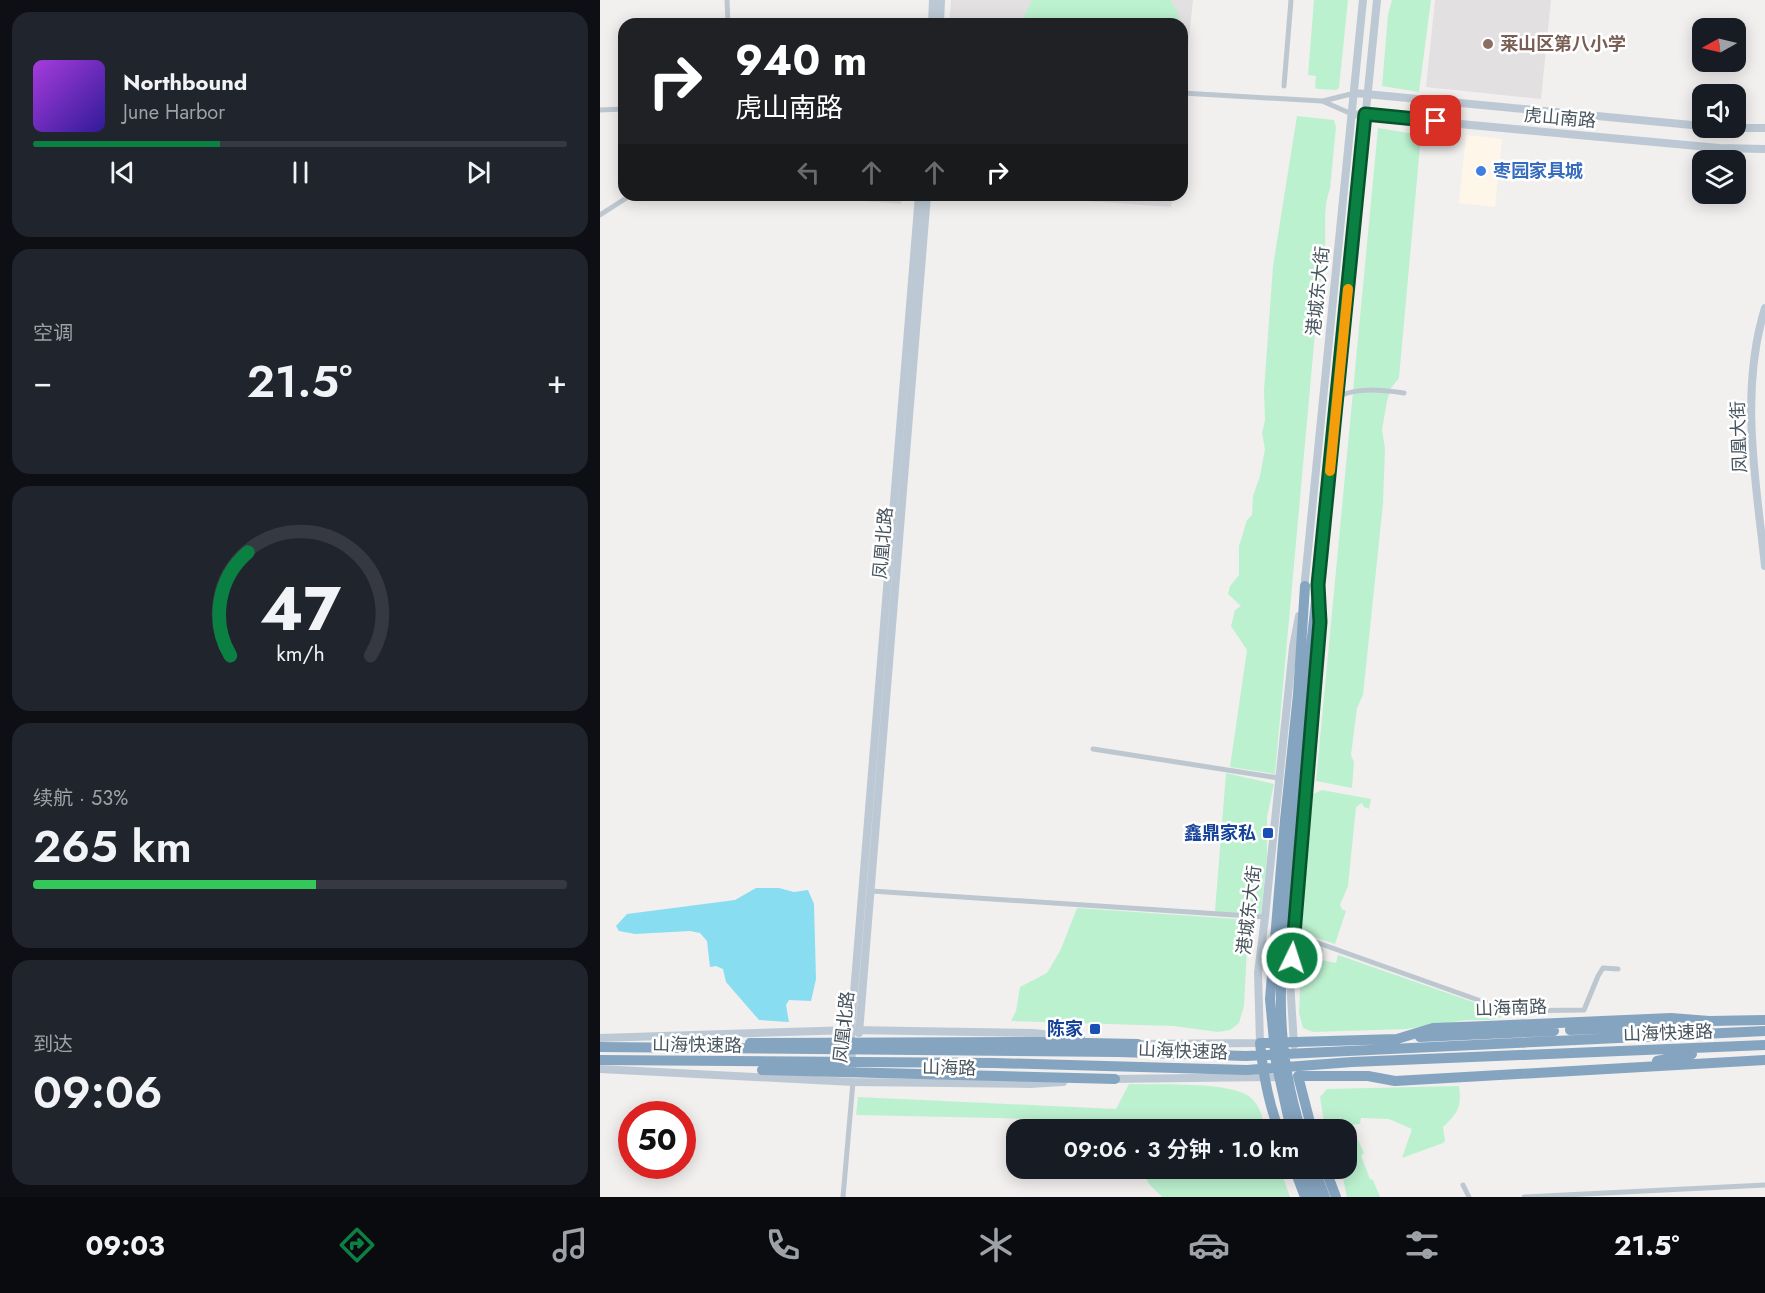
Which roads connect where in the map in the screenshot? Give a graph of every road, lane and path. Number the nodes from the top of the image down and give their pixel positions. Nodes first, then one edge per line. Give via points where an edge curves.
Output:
1 (727, 0) edge
2 (933, 0) edge
3 (941, 0) edge
4 (1291, 0) edge
5 (1363, 0) edge
6 (1377, 0) edge
7 (728, 18) edge
8 (932, 18) edge
9 (940, 18) edge
10 (1284, 86) dead end
11 (1188, 93) edge
12 (1355, 93) junction
13 (1368, 94) junction
14 (1322, 101) junction
15 (618, 109) edge
16 (600, 110) edge
17 (1352, 114) junction
18 (1365, 114) junction
19 (1692, 125) edge
20 (1746, 128) edge
21 (1765, 128) edge
22 (1765, 149) edge
23 (622, 201) edge
24 (919, 201) edge
25 (927, 201) edge
26 (600, 215) edge
27 (1765, 308) edge
28 (1404, 393) dead end
29 (1337, 397) junction
30 (1765, 566) edge
31 (1318, 585) junction
32 (1305, 586) junction
33 (1093, 749) dead end
34 (1279, 778) junction
35 (1289, 820) junction
36 (871, 891) junction
37 (1265, 918) junction
38 (1293, 934) junction
39 (1618, 969) dead end
40 (1765, 1020) edge
41 (856, 1030) junction
42 (1765, 1031) edge
43 (600, 1038) edge
44 (1397, 1039) junction
45 (1260, 1043) junction
46 (1138, 1044) junction
47 (1294, 1044) junction
48 (1765, 1045) edge
49 (600, 1047) edge
50 (1731, 1047) junction
51 (687, 1048) junction
52 (600, 1060) edge
53 (1765, 1060) edge
54 (600, 1069) edge
55 (1298, 1076) junction
56 (1368, 1076) junction
57 (1264, 1078) junction
58 (1114, 1079) junction
59 (853, 1082) junction
60 (1274, 1119) edge
61 (1289, 1119) edge
62 (1298, 1119) edge
63 (1309, 1119) edge
64 (1303, 1179) edge
65 (1309, 1179) edge
66 (1315, 1179) edge
67 (1329, 1179) edge
68 (1463, 1185) dead end
69 (1765, 1185) edge
70 (1316, 1196) edge
71 (842, 1197) edge
72 (1336, 1197) edge
73 (1469, 1197) edge
74 (1524, 1197) edge

1 - 7 street
2 - 8 main road
3 - 9 main road
4 - 10 street
5 - 12 main road, 港城东大街
6 - 13 main road, 港城东大街
11 - 14 street
12 - 13 main road, 虎山南路
12 - 14 street
12 - 17 main road, 港城东大街
13 - 18 main road, 港城东大街
13 - 19 main road, 虎山南路
14 - 17 street
15 - 16 street
17 - 18 main road, 虎山南路
17 - 32 main road, 港城东大街
18 - 22 main road, 虎山南路 via 1719,148
18 - 29 main road, 港城东大街
20 - 21 main road
23 - 26 street
24 - 41 main road, 凤凰北路
25 - 36 main road, 凤凰北路
27 - 30 main road, 凤凰大街 via 1754,363 1751,420
28 - 29 street via 1348,391
29 - 31 main road, 港城东大街
31 - 35 highway, 港城东大街
31 - 38 main road, 港城东大街 via 1320,622
32 - 34 main road, 港城东大街 via 1293,647
32 - 35 highway, 港城东大街
33 - 34 street
34 - 37 main road, 港城东大街
35 - 61 highway, 港城东大街 via 1270,999 1276,1062
35 - 62 highway, 港城东大街 via 1279,999 1284,1064
36 - 37 street
36 - 41 main road, 凤凰北路
37 - 45 main road, 港城东大街 via 1258,973
38 - 39 street via 1516,1012 1584,1010 1603,968
38 - 47 main road, 港城东大街 via 1290,981
40 - 44 highway, 山海南路 via 1671,1018 1433,1028
41 - 43 main road, 山海路
41 - 46 main road, 山海路 via 1033,1033
41 - 59 main road, 凤凰北路
42 - 44 highway via 1670,1026
42 - 51 highway, 山海快速路 via 1246,1056
44 - 47 highway, 山海南路
45 - 46 main road, 山海路
45 - 47 highway, 山海南路
45 - 57 highway, 港城东大街
46 - 51 highway via 767,1041
47 - 55 main road, 港城东大街
48 - 50 highway, 山海快速路
49 - 51 highway, 山海快速路
50 - 52 highway, 山海快速路 via 1364,1061 1247,1070 994,1063
50 - 56 highway via 1645,1063
52 - 58 highway via 717,1069
53 - 56 highway via 1395,1081
54 - 59 main road, 山海路
55 - 56 highway
55 - 57 main road, 山海路
55 - 63 highway, 港城东大街
57 - 58 main road, 山海路
57 - 60 highway, 港城东大街
58 - 59 main road, 山海路 via 1030,1084
59 - 71 street
64 - 70 highway
65 - 70 highway
66 - 70 highway
67 - 72 highway
68 - 73 street
69 - 74 street

